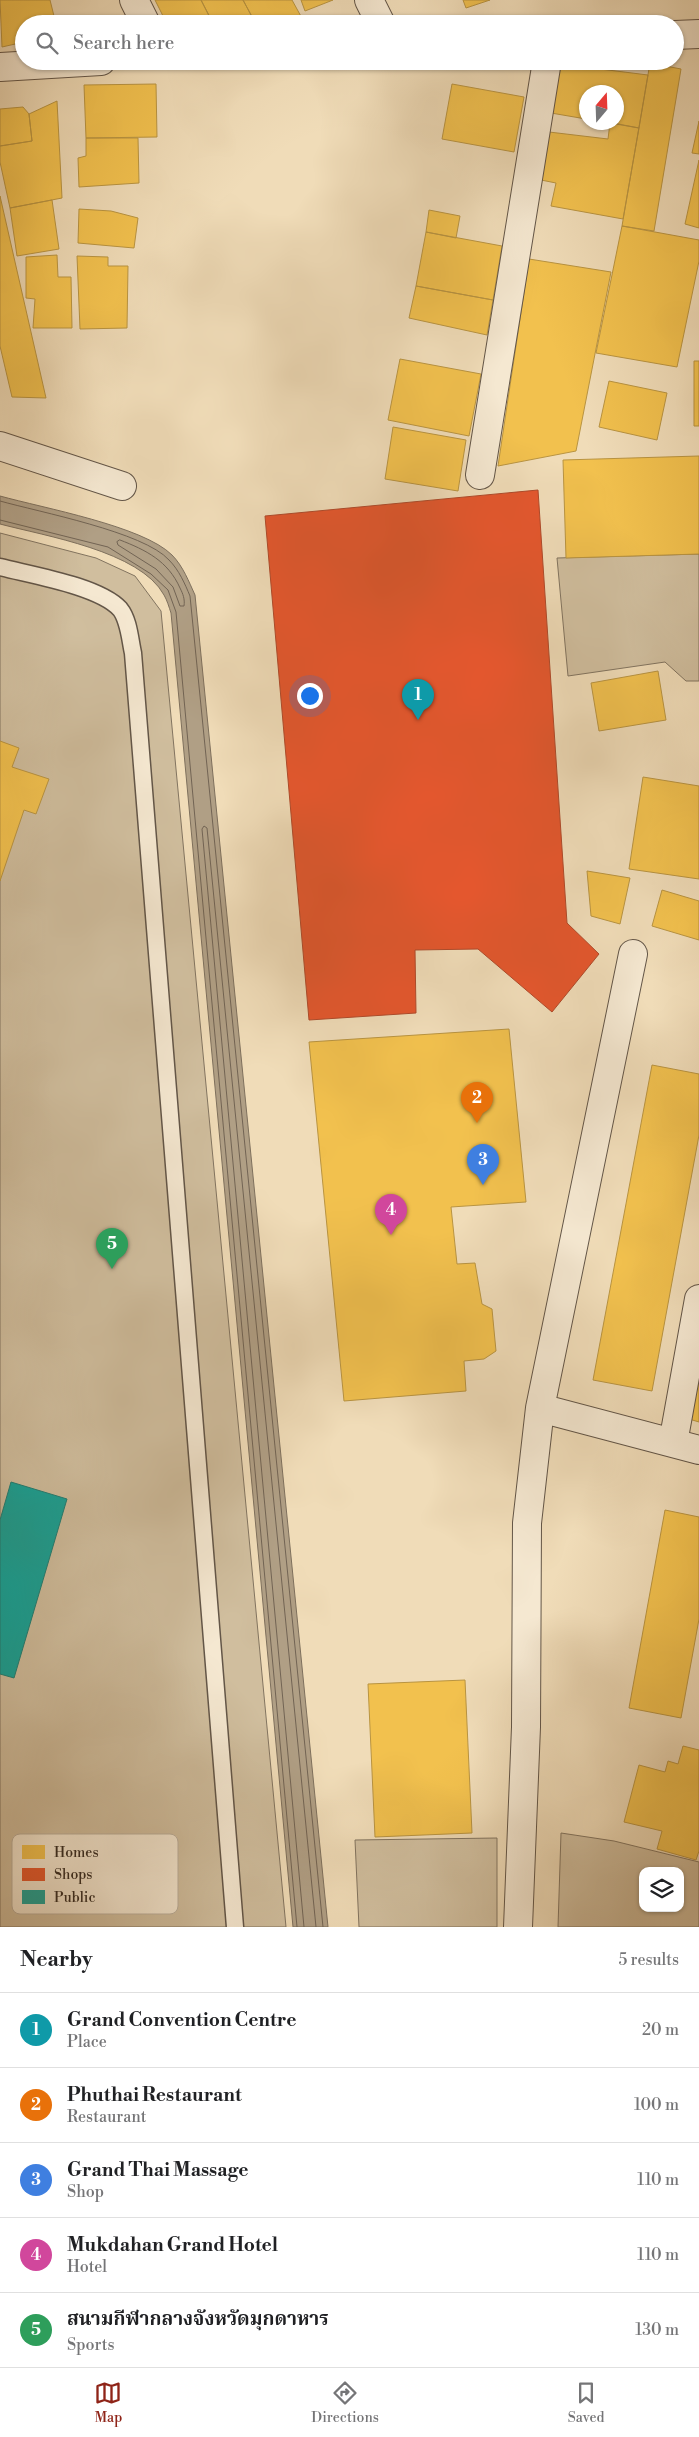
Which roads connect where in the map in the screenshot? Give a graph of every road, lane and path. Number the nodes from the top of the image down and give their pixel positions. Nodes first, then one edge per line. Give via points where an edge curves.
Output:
1 (134, 0) edge
2 (369, 0) edge
3 (142, 15) edge
4 (376, 15) edge
5 (699, 34) edge
6 (684, 35) edge
7 (15, 66) edge
8 (0, 67) edge
9 (546, 70) edge
10 (0, 446) edge
11 (480, 475) dead end
12 (122, 486) dead end
13 (0, 567) edge
14 (633, 954) dead end
15 (699, 1299) edge
16 (540, 1408) junction
17 (673, 1443) junction
18 (699, 1450) edge
19 (235, 1927) edge
20 (518, 1927) edge

1 - 3 street
2 - 4 street
5 - 6 street
7 - 8 street
9 - 11 street
10 - 12 street
13 - 19 lane via 108,599 121,610 133,653
14 - 16 street
15 - 17 street
16 - 17 street
16 - 20 street via 527,1523 526,1727
17 - 18 street

